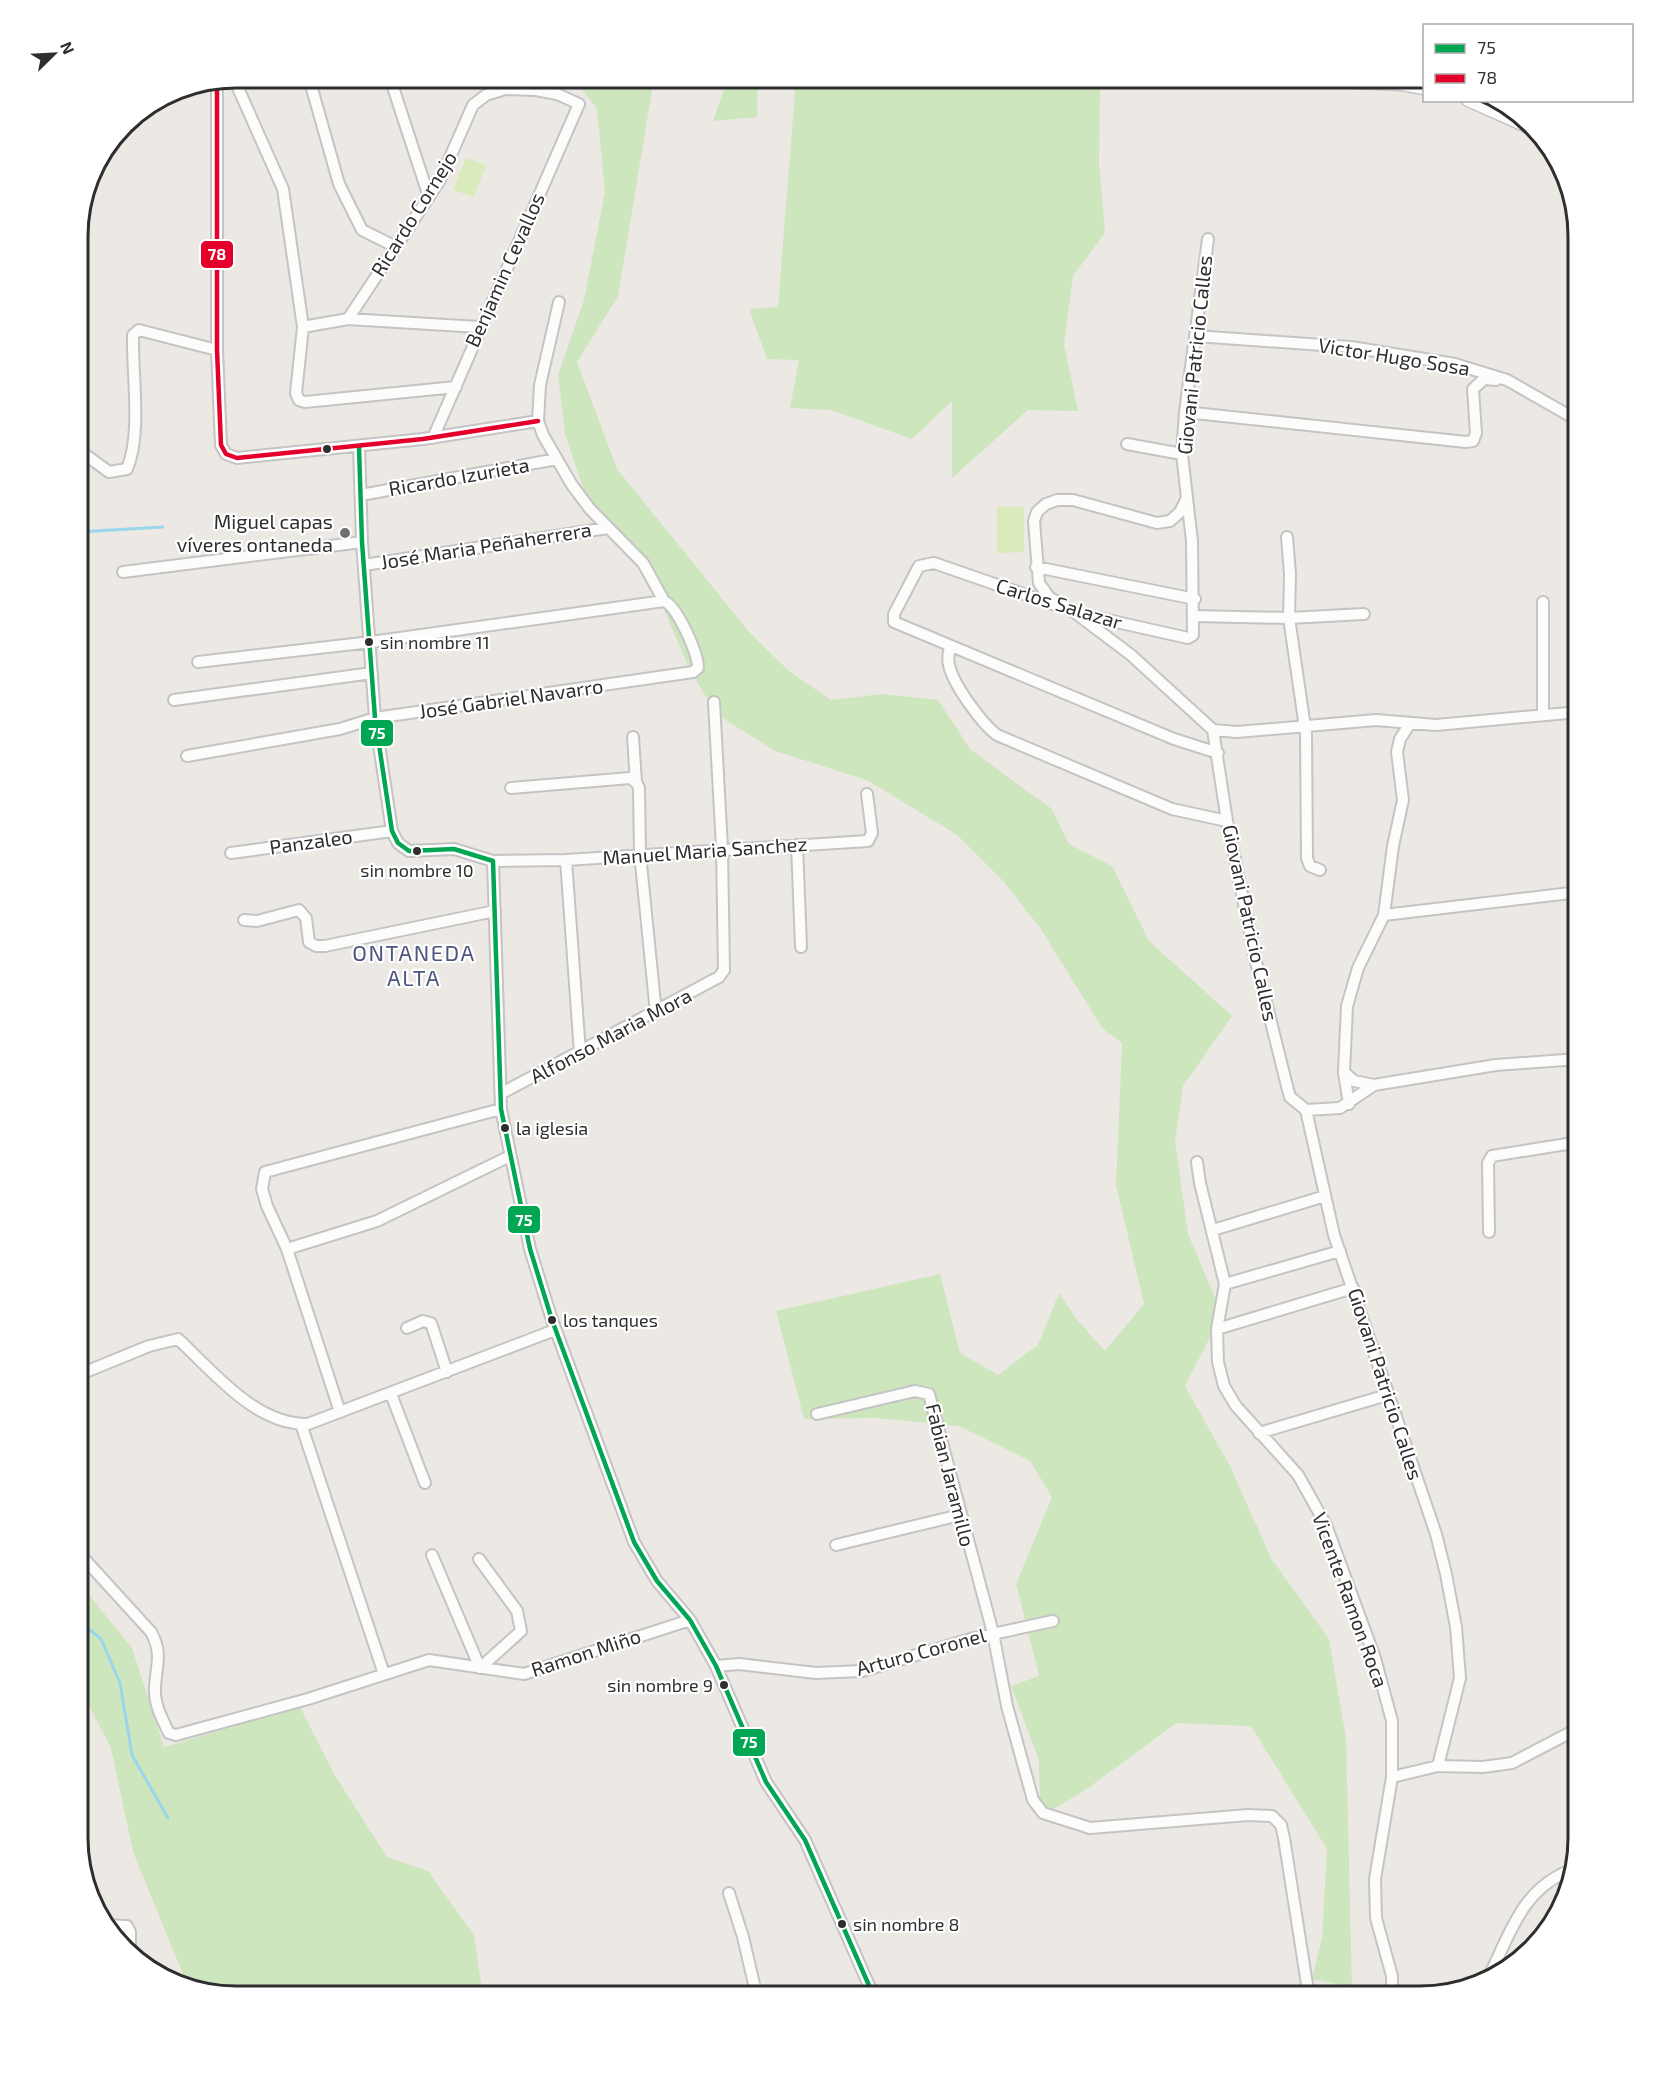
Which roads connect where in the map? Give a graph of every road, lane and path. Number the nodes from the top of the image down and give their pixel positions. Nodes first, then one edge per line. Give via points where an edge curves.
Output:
1 (238, 89) edge
2 (312, 89) edge
3 (394, 89) edge
4 (217, 90) edge
5 (1472, 102) edge
6 (473, 105) joint
7 (1511, 119) edge
8 (429, 197) junction
9 (1209, 238) dead end
10 (394, 246) junction
11 (559, 302) dead end
12 (348, 319) junction
13 (303, 327) junction
14 (479, 327) junction
15 (1196, 336) junction
16 (217, 350) junction
17 (1507, 380) junction
18 (456, 387) junction
19 (1185, 412) junction
20 (1568, 415) edge
21 (537, 421) junction
22 (433, 438) junction
23 (1127, 444) dead end
24 (359, 447) junction
25 (1182, 454) junction
26 (89, 457) edge
27 (557, 459) junction
28 (361, 495) junction
29 (1187, 498) junction
30 (608, 528) junction
31 (1287, 537) dead end
32 (362, 542) junction
33 (364, 565) junction
34 (1036, 567) junction
35 (123, 572) dead end
36 (1194, 599) junction
37 (664, 601) junction
38 (1543, 602) dead end
39 (1074, 612) junction
40 (1364, 614) dead end
41 (1195, 616) junction
42 (1289, 618) junction
43 (1193, 634) joint
44 (371, 642) junction
45 (950, 646) junction
46 (198, 662) dead end
47 (372, 673) junction
48 (174, 700) dead end
49 (714, 702) dead end
50 (1568, 713) edge
51 (1543, 715) junction
52 (375, 718) junction
53 (1410, 724) junction
54 (1303, 728) junction
55 (1213, 730) junction
56 (633, 737) dead end
57 (1218, 753) junction
58 (187, 756) dead end
59 (633, 780) junction
60 (511, 788) dead end
61 (867, 794) dead end
62 (1227, 821) junction
63 (392, 831) junction
64 (797, 845) junction
65 (722, 848) junction
66 (231, 853) dead end
67 (640, 854) junction
68 (566, 860) junction
69 (493, 861) junction
70 (1320, 870) dead end
71 (1568, 893) edge
72 (495, 911) junction
73 (1384, 915) junction
74 (244, 920) dead end
75 (801, 947) dead end
76 (656, 1012) junction
77 (580, 1053) junction
78 (1568, 1060) edge
79 (1344, 1072) junction
80 (1374, 1085) junction
81 (502, 1093) junction
82 (1349, 1104) junction
83 (501, 1109) junction
84 (1306, 1110) junction
85 (1568, 1144) edge
86 (510, 1156) junction
87 (1197, 1162) dead end
88 (1325, 1196) junction
89 (1213, 1230) junction
90 (1489, 1232) dead end
91 (287, 1249) junction
92 (1340, 1251) junction
93 (1225, 1284) junction
94 (1353, 1288) junction
95 (407, 1328) dead end
96 (1217, 1329) junction
97 (555, 1330) junction
98 (88, 1371) edge
99 (447, 1372) junction
100 (391, 1394) junction
101 (1387, 1395) junction
102 (340, 1412) junction
103 (817, 1414) dead end
104 (301, 1424) junction
105 (1259, 1433) junction
106 (424, 1483) dead end
107 (960, 1515) junction
108 (836, 1545) dead end
109 (432, 1555) dead end
110 (478, 1559) dead end
111 (88, 1563) edge
112 (690, 1620) junction
113 (1053, 1621) dead end
114 (993, 1633) junction
115 (716, 1666) junction
116 (480, 1668) junction
117 (384, 1674) junction
118 (1568, 1734) edge
119 (1438, 1766) junction
120 (1392, 1777) junction
121 (1564, 1873) edge
122 (729, 1893) dead end
123 (117, 1926) edge
124 (130, 1941) edge
125 (1494, 1967) edge
126 (754, 1986) edge
127 (871, 1986) edge
128 (1307, 1986) edge
129 (1392, 1986) edge

1 - 13 street via 283,189
2 - 10 street via 339,184 362,230
3 - 8 street
4 - 16 street
5 - 7 street
6 - 8 street, Ricardo Cornejo via 451,158
6 - 14 street, Benjamin Cevallos via 486,95 505,89 557,94 579,104
8 - 10 street, Ricardo Cornejo
9 - 15 street, Giovani Patricio Calles
10 - 12 street, Ricardo Cornejo
11 - 21 street via 540,385
12 - 13 street
12 - 14 street
13 - 18 street via 296,393 299,400
14 - 18 street, Benjamin Cevallos
15 - 17 street, Victor Hugo Sosa via 1351,347 1455,364
15 - 19 street, Giovani Patricio Calles
16 - 24 street via 221,445 226,454 237,458
16 - 26 street via 139,330 133,335 135,437 127,469 109,472
17 - 19 street via 1484,380 1473,388 1476,433 1473,441 1466,442
17 - 20 street, Victor Hugo Sosa
18 - 22 street, Benjamin Cevallos
19 - 25 street, Giovani Patricio Calles
21 - 22 street
21 - 27 street
22 - 24 street
23 - 25 street
24 - 28 street
25 - 29 street, Giovani Patricio Calles
27 - 28 street, Ricardo Izurieta
27 - 30 street via 590,509
28 - 32 street
29 - 34 street via 1170,521 1157,523 1073,500 1046,504 1037,512 1035,521
29 - 36 street, Giovani Patricio Calles
30 - 33 street, José Maria Peñaherrera
30 - 37 street via 643,564
31 - 42 street
32 - 33 street
32 - 35 street, José Maria Peñaherrera
33 - 44 street
34 - 36 street
34 - 39 street via 1039,584 1049,597
36 - 41 street, Giovani Patricio Calles
37 - 44 street
37 - 52 street, José Gabriel Navarro via 676,613 688,639 698,664 693,672
38 - 51 street
39 - 43 street, Carlos Salazar via 1139,629 1188,638
39 - 45 street, Carlos Salazar via 934,563 919,566 894,614 894,622
39 - 55 street via 1131,655
40 - 42 street
41 - 42 street
41 - 43 street, Giovani Patricio Calles
42 - 54 street
44 - 46 street
44 - 47 street
45 - 57 street via 1174,739
45 - 62 street via 948,663 955,679 983,722 997,735 1172,809
47 - 48 street
47 - 52 street
49 - 65 street
50 - 51 street
51 - 53 street
52 - 58 street, José Gabriel Navarro via 340,729
52 - 63 street
53 - 54 street via 1376,720
53 - 73 street via 1397,752 1403,800
54 - 55 street
54 - 70 street via 1307,858 1310,866
55 - 57 street, Giovani Patricio Calles
56 - 59 street
57 - 62 street, Giovani Patricio Calles
59 - 60 street
59 - 67 street via 639,788
61 - 64 street, Manuel Maria Sanchez via 870,840
62 - 84 street, Giovani Patricio Calles via 1288,1090 1290,1097
63 - 66 street, Panzaleo
63 - 69 street, Manuel Maria Sanchez via 398,843 409,851 454,849
64 - 65 street, Manuel Maria Sanchez
64 - 75 street
65 - 67 street, Manuel Maria Sanchez
65 - 76 street, Alfonso Maria Mora via 726,962 719,977
67 - 68 street, Manuel Maria Sanchez
67 - 76 street
68 - 69 street, Manuel Maria Sanchez
68 - 77 street
69 - 72 street
71 - 73 street
72 - 74 street via 325,946 309,942 306,918 299,910 257,921
72 - 81 street
73 - 79 street via 1358,968 1347,1006
76 - 77 street, Alfonso Maria Mora
77 - 81 street, Alfonso Maria Mora
78 - 80 street via 1496,1065
79 - 80 street via 1354,1081
79 - 82 street
80 - 82 street
81 - 83 street
82 - 84 street
83 - 86 street
83 - 91 street via 265,1172 262,1189
84 - 88 street, Giovani Patricio Calles
85 - 90 street via 1492,1156 1488,1163
86 - 91 street via 377,1221
86 - 97 street via 530,1249
87 - 89 street, Vicente Ramon Roca
88 - 89 street
88 - 92 street, Giovani Patricio Calles
89 - 93 street, Vicente Ramon Roca
91 - 102 street
92 - 93 street
92 - 94 street, Giovani Patricio Calles
93 - 96 street, Vicente Ramon Roca
94 - 96 street
94 - 101 street, Giovani Patricio Calles
95 - 99 street via 423,1321 431,1323
96 - 105 street, Vicente Ramon Roca via 1218,1362 1224,1386
97 - 99 street
97 - 112 street via 634,1542 657,1581
98 - 104 street via 160,1342 178,1339 257,1408 289,1423
99 - 100 street
100 - 102 street
100 - 106 street
101 - 105 street
101 - 119 street, Giovani Patricio Calles via 1436,1534 1456,1627 1460,1677
102 - 104 street
103 - 107 street, Fabian Jaramillo via 915,1391 929,1394
104 - 117 street
105 - 120 street, Vicente Ramon Roca via 1298,1475 1326,1525 1392,1721
107 - 108 street
107 - 114 street, Fabian Jaramillo
109 - 116 street
110 - 116 street via 517,1611 521,1631
111 - 117 street, Ramon Miño via 132,1608 157,1642 160,1664 156,1705 169,1733 176,1735 308,1699
112 - 115 street
112 - 116 street, Ramon Miño via 524,1674
113 - 114 street, Arturo Coronel
114 - 115 street, Arturo Coronel via 862,1671 816,1673 739,1664
114 - 128 street, Fabian Jaramillo via 1007,1706 1033,1800 1043,1813 1090,1828 1261,1814 1272,1816 1281,1825
115 - 127 street via 766,1782 805,1840
116 - 117 street, Ramon Miño via 429,1660
118 - 119 street via 1512,1763
119 - 120 street
120 - 129 street, Vicente Ramon Roca via 1375,1879 1376,1918
121 - 125 street via 1550,1878 1523,1906
122 - 126 street
123 - 124 street via 127,1926

